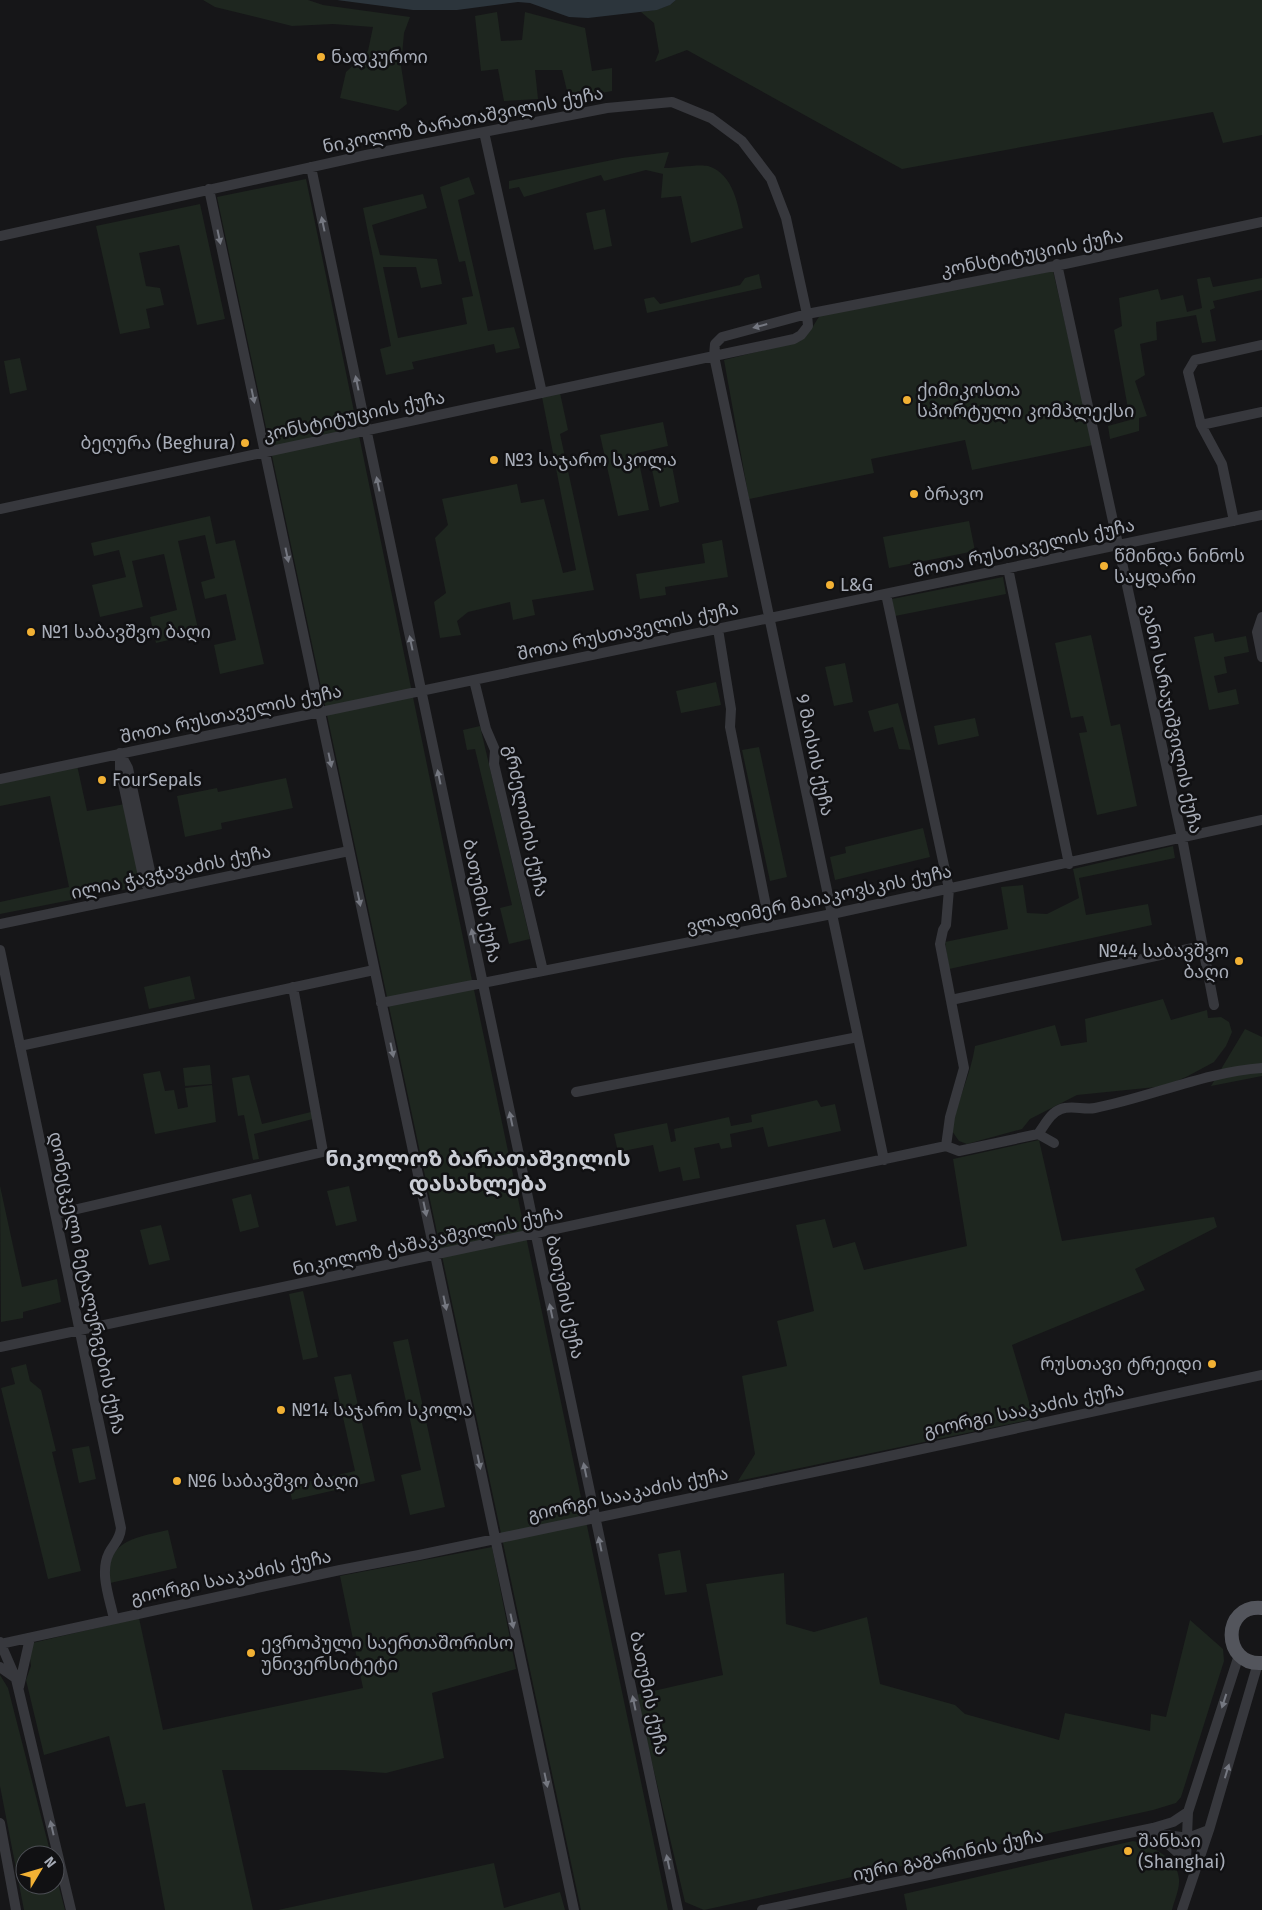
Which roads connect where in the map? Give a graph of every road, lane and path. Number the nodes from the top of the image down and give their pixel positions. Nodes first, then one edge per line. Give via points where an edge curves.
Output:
1 (484, 132) junction
2 (311, 167) junction
3 (209, 190) junction
4 (1262, 222) edge
5 (0, 236) edge
6 (1057, 264) junction
7 (807, 314) junction
8 (1262, 345) edge
9 (714, 356) junction
10 (542, 393) junction
11 (1262, 412) edge
12 (1201, 425) junction
13 (367, 430) junction
14 (265, 452) junction
15 (0, 509) edge
16 (1262, 515) edge
17 (1234, 521) junction
18 (1118, 545) junction
19 (1008, 568) junction
20 (886, 594) junction
21 (1262, 617) edge
22 (770, 618) junction
23 (718, 629) junction
24 (1262, 657) edge
25 (474, 680) junction
26 (421, 691) junction
27 (320, 712) junction
28 (120, 753) junction
29 (0, 779) edge
30 (1262, 820) edge
31 (1182, 838) junction
32 (349, 851) junction
33 (1069, 864) junction
34 (949, 889) junction
35 (151, 892) junction
36 (832, 914) junction
37 (0, 924) edge
38 (770, 926) junction
39 (1202, 946) junction
40 (0, 950) edge
41 (374, 970) junction
42 (543, 971) junction
43 (483, 983) junction
44 (293, 987) junction
45 (951, 1000) junction
46 (381, 1002) junction
47 (1214, 1004) dead end
48 (858, 1037) junction
49 (20, 1046) junction
50 (1262, 1068) edge
51 (576, 1092) dead end
52 (1038, 1134) junction
53 (1054, 1143) dead end
54 (946, 1146) junction
55 (884, 1160) junction
56 (56, 1214) junction
57 (536, 1235) junction
58 (435, 1256) junction
59 (81, 1330) junction
60 (0, 1347) edge
61 (1262, 1375) edge
62 (595, 1518) junction
63 (495, 1539) junction
64 (1262, 1608) edge
65 (114, 1619) junction
66 (30, 1638) junction
67 (0, 1643) edge
68 (1239, 1654) junction
69 (1260, 1663) edge
70 (0, 1667) edge
71 (18, 1683) junction
72 (1188, 1812) junction
73 (0, 1823) edge
74 (1209, 1830) junction
75 (1140, 1831) junction
76 (1188, 1838) junction
77 (1186, 1860) junction
78 (1193, 1872) junction
79 (16, 1910) edge
80 (71, 1910) edge
81 (574, 1910) edge
82 (678, 1910) edge
83 (762, 1910) edge
84 (1182, 1910) edge

1 - 2 street, ნიკოლოზ ბარათაშვილის ქუჩა
1 - 7 street, ნიკოლოზ ბარათაშვილის ქუჩა via 648,103 672,102 711,118 742,141 771,179 786,218
1 - 10 street
2 - 3 street, ნიკოლოზ ბარათაშვილის ქუჩა
13 -> 2 street, ბათუმის ქუჩა
3 - 5 street, ნიკოლოზ ბარათაშვილის ქუჩა
3 -> 14 street
4 - 6 street, კონსტიტუციის ქუჩა
6 - 7 street, კონსტიტუციის ქუჩა
6 - 18 street, ვანო სარაჯიშვილის ქუჩა
7 -> 9 street, კონსტიტუციის ქუჩა via 722,337 715,344
7 - 9 street, კონსტიტუციის ქუჩა via 808,326 801,336
8 - 12 street via 1195,360 1188,372
9 - 10 street, კონსტიტუციის ქუჩა
9 - 22 street, 9 მაისის ქუჩა
10 - 13 street, კონსტიტუციის ქუჩა
11 - 12 street
12 - 17 street via 1222,464
13 - 14 street, კონსტიტუციის ქუჩა
26 -> 13 street, ბათუმის ქუჩა
14 - 15 street, კონსტიტუციის ქუჩა
14 -> 27 street
16 - 17 street, შოთა რუსთაველის ქუჩა
17 - 18 street, შოთა რუსთაველის ქუჩა
18 - 19 street, შოთა რუსთაველის ქუჩა
18 - 31 street, ვანო სარაჯიშვილის ქუჩა
19 - 20 street, შოთა რუსთაველის ქუჩა
19 - 33 street
20 - 22 street, შოთა რუსთაველის ქუჩა
20 - 34 street
21 - 24 street via 1257,632
22 - 23 street, შოთა რუსთაველის ქუჩა
22 - 36 street, 9 მაისის ქუჩა
23 - 25 street, შოთა რუსთაველის ქუჩა
23 - 38 street via 731,709 730,727
25 - 26 street, შოთა რუსთაველის ქუჩა
25 - 42 street, გრძელიძის ქუჩა via 486,729 495,750 494,764
26 - 27 street, შოთა რუსთაველის ქუჩა
43 -> 26 street, ბათუმის ქუჩა
27 - 28 street, შოთა რუსთაველის ქუჩა
27 -> 32 street
28 - 29 street, შოთა რუსთაველის ქუჩა
28 - 35 street via 128,768 136,824 152,880
30 - 31 street, ვლადიმერ მაიაკოვსკის ქუჩა
31 - 33 street, ვლადიმერ მაიაკოვსკის ქუჩა
31 - 39 street, ვანო სარაჯიშვილის ქუჩა
32 - 35 street, ილია ჭავჭავაძის ქუჩა
32 -> 41 street
33 - 34 street, ვლადიმერ მაიაკოვსკის ქუჩა
34 - 36 street, ვლადიმერ მაიაკოვსკის ქუჩა
34 - 45 street via 946,925 940,944
35 - 37 street, ილია ჭავჭავაძის ქუჩა
36 - 38 street, ვლადიმერ მაიაკოვსკის ქუჩა
36 - 48 street, 9 მაისის ქუჩა
38 - 42 street, ვლადიმერ მაიაკოვსკის ქუჩა
39 - 45 street
39 - 47 street, ვანო სარაჯიშვილის ქუჩა
40 - 49 street, დონეცკელი მეტალურგების ქუჩა
41 - 44 street
41 - 46 street
42 - 43 street, ვლადიმერ მაიაკოვსკის ქუჩა
43 - 46 street, ვლადიმერ მაიაკოვსკის ქუჩა
57 -> 43 street, ბათუმის ქუჩა
44 - 49 street
44 - 56 street via 323,1152
45 - 54 street via 964,1068
46 -> 58 street
48 - 51 street
48 - 55 street, 9 მაისის ქუჩა
49 - 56 street, დონეცკელი მეტალურგების ქუჩა
50 - 52 street via 1219,1074 1092,1109 1062,1108 1052,1114
52 - 53 street
52 - 54 street, ნიკოლოზ ქაშაკაშვილის ქუჩა via 959,1151
54 - 55 street, ნიკოლოზ ქაშაკაშვილის ქუჩა
55 - 57 street, ნიკოლოზ ქაშაკაშვილის ქუჩა
56 - 59 street, დონეცკელი მეტალურგების ქუჩა
57 - 58 street, ნიკოლოზ ქაშაკაშვილის ქუჩა
62 -> 57 street, ბათუმის ქუჩა
58 - 59 street, ნიკოლოზ ქაშაკაშვილის ქუჩა
58 -> 63 street
59 - 60 street, ნიკოლოზ ქაშაკაშვილის ქუჩა
59 - 65 street, დონეცკელი მეტალურგების ქუჩა via 121,1528 120,1538 109,1553 105,1568
61 - 62 street, გიორგი სააკაძის ქუჩა
62 - 63 street, გიორგი სააკაძის ქუჩა
82 -> 62 street, ბათუმის ქუჩა
63 - 65 street, გიორგი სააკაძის ქუჩა
63 -> 81 street
64 - 68 main road via 1254,1607 1236,1618 1231,1638
65 - 66 street, გიორგი სააკაძის ქუჩა
66 - 67 street, გიორგი სააკაძის ქუჩა
66 - 71 street
67 - 71 street
68 - 69 main road via 1248,1661
68 -> 72 street
74 -> 69 street
70 - 71 street
80 -> 71 street
72 - 75 street, იური გაგარინის ქუჩა via 1173,1822
72 - 76 street
73 - 79 street
74 - 76 street, იური გაგარინის ქუჩა
74 - 78 street
75 - 76 street, იური გაგარინის ქუჩა
75 - 77 street via 1166,1842
75 - 83 street, იური გაგარინის ქუჩა
76 - 77 street
77 - 78 street
78 - 84 street

